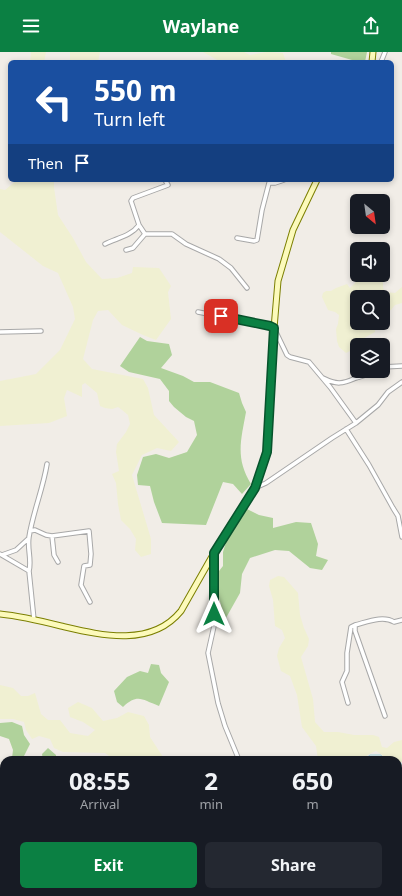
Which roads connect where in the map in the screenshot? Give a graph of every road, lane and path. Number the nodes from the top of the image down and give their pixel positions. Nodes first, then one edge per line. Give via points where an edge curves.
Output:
1 (166, 182) edge
2 (278, 182) edge
3 (316, 182) edge
4 (139, 225) junction
5 (145, 234) junction
6 (236, 238) dead end
7 (105, 244) dead end
8 (126, 250) dead end
9 (247, 288) dead end
10 (198, 312) dead end
11 (274, 328) junction
12 (41, 331) dead end
13 (0, 332) edge
14 (402, 366) edge
15 (390, 367) edge
16 (321, 377) junction
17 (358, 378) edge
18 (402, 382) edge
19 (356, 423) junction
20 (346, 429) junction
21 (47, 464) dead end
22 (255, 488) junction
23 (30, 531) junction
24 (52, 536) junction
25 (402, 537) edge
26 (28, 539) junction
27 (214, 553) junction
28 (1, 555) edge
29 (58, 562) dead end
30 (29, 571) junction
31 (90, 602) dead end
32 (0, 614) edge
33 (34, 620) junction
34 (402, 620) edge
35 (355, 624) junction
36 (348, 703) dead end
37 (385, 716) dead end
38 (237, 756) edge

1 - 4 street via 168,185 133,198 131,202
2 - 6 street via 269,183 257,240
3 - 11 main road via 287,248 278,281
4 - 5 street
4 - 7 street via 126,236
5 - 8 street via 133,248
5 - 9 street via 172,234 186,244 219,258
10 - 11 street
11 - 16 street via 287,355 307,360
11 - 22 main road via 267,452
12 - 13 street
14 - 15 street
16 - 17 street via 344,383
16 - 19 street
18 - 19 street
19 - 20 street
20 - 22 street
20 - 25 street via 398,516
21 - 23 street
22 - 27 main road
23 - 24 street via 35,530
23 - 26 street
24 - 29 street via 54,555
24 - 31 street via 90,531 90,565 84,566 81,585
26 - 28 street via 16,550
26 - 30 street
27 - 33 main road via 181,611 170,623 158,630 132,636 109,635
27 - 38 street via 214,626 209,660 218,703
28 - 30 street
30 - 33 street
32 - 33 main road
34 - 35 street via 394,622 385,619
35 - 36 street via 351,627 347,672 342,682
35 - 37 street via 355,631

